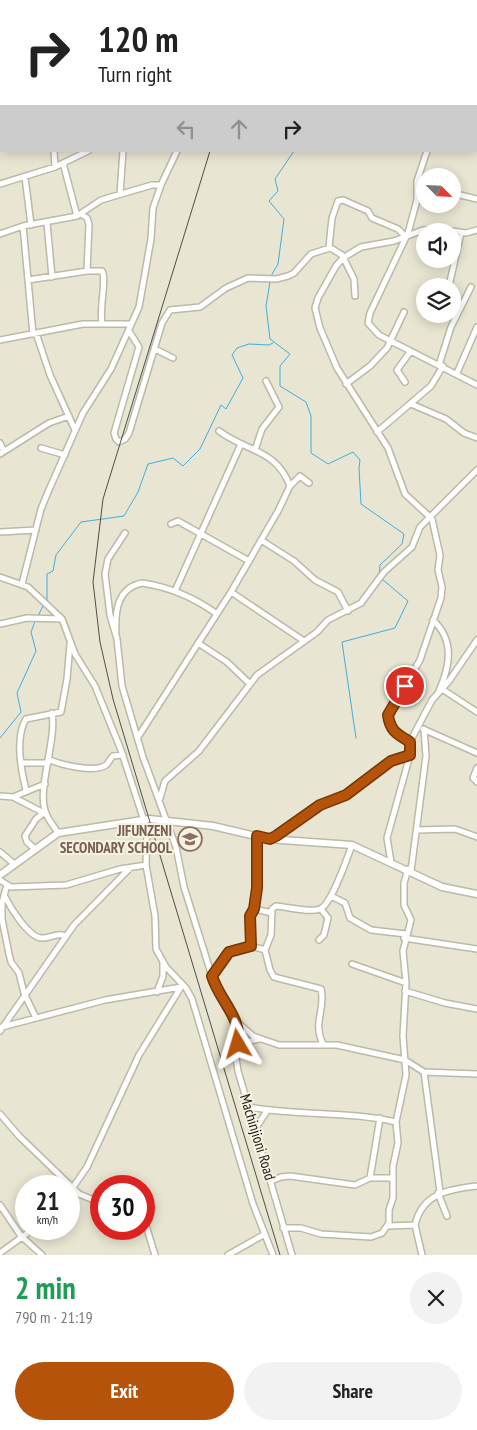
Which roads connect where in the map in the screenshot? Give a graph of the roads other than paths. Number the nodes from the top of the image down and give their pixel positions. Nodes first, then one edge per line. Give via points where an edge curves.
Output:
1 (54, 152) edge
2 (86, 152) edge
3 (123, 152) edge
4 (177, 152) edge
5 (427, 152) edge
6 (63, 163) junction
7 (55, 167) junction
8 (422, 168) edge
9 (25, 177) junction
10 (0, 184) edge
11 (161, 186) junction
12 (120, 194) junction
13 (461, 195) edge
14 (416, 197) edge
15 (477, 199) edge
16 (79, 215) junction
17 (47, 223) junction
18 (31, 225) junction
19 (23, 226) junction
20 (477, 230) edge
21 (416, 232) edge
22 (462, 233) joint
23 (0, 234) edge
24 (406, 236) junction
25 (330, 248) junction
26 (343, 258) junction
27 (87, 271) junction
28 (52, 277) junction
29 (451, 278) edge
30 (28, 280) junction
31 (471, 287) dead end
32 (355, 296) dead end
33 (404, 312) dead end
34 (102, 323) junction
35 (131, 324) junction
36 (477, 327) edge
37 (129, 330) junction
38 (34, 333) junction
39 (0, 340) edge
40 (392, 342) junction
41 (155, 349) junction
42 (410, 352) junction
43 (173, 358) dead end
44 (441, 366) junction
45 (457, 373) junction
46 (266, 381) dead end
47 (405, 382) dead end
48 (346, 384) junction
49 (477, 384) edge
50 (411, 404) junction
51 (69, 416) junction
52 (75, 430) junction
53 (219, 431) dead end
54 (377, 432) junction
55 (477, 438) edge
56 (0, 442) edge
57 (241, 444) junction
58 (41, 448) dead end
59 (255, 450) junction
60 (2, 452) edge
61 (64, 455) junction
62 (477, 470) edge
63 (309, 483) dead end
64 (290, 486) junction
65 (431, 516) junction
66 (170, 524) dead end
67 (36, 530) junction
68 (0, 532) edge
69 (125, 533) dead end
70 (200, 535) junction
71 (261, 540) junction
72 (249, 561) junction
73 (0, 577) edge
74 (22, 584) junction
75 (175, 591) junction
76 (231, 592) junction
77 (348, 611) junction
78 (217, 614) junction
79 (62, 619) junction
80 (433, 620) junction
81 (0, 624) edge
82 (117, 639) junction
83 (477, 640) edge
84 (304, 641) junction
85 (70, 643) junction
86 (198, 643) junction
87 (250, 684) junction
88 (440, 691) junction
89 (477, 712) edge
90 (52, 713) junction
91 (418, 728) junction
92 (424, 729) junction
93 (138, 737) junction
94 (410, 742) junction
95 (477, 753) edge
96 (123, 755) junction
97 (410, 755) junction
98 (48, 761) junction
99 (22, 763) junction
100 (477, 768) edge
101 (477, 782) edge
102 (45, 784) junction
103 (26, 790) junction
104 (0, 796) edge
105 (12, 797) junction
106 (159, 801) junction
107 (44, 812) junction
108 (144, 819) junction
109 (166, 821) junction
110 (417, 830) junction
111 (58, 833) junction
112 (257, 836) junction
113 (477, 837) edge
114 (270, 839) junction
115 (352, 845) junction
116 (35, 850) junction
117 (0, 852) edge
118 (392, 862) junction
119 (13, 863) junction
120 (146, 864) junction
121 (130, 868) junction
122 (409, 870) junction
123 (0, 875) edge
124 (0, 880) edge
125 (7, 885) junction
126 (477, 894) edge
127 (4, 895) junction
128 (331, 896) junction
129 (254, 909) junction
130 (321, 909) junction
131 (272, 913) junction
132 (66, 936) junction
133 (405, 936) junction
134 (319, 940) dead end
135 (251, 946) junction
136 (477, 949) edge
137 (265, 950) junction
138 (163, 962) junction
139 (352, 964) dead end
140 (212, 976) junction
141 (406, 983) junction
142 (182, 987) junction
143 (405, 991) junction
144 (158, 992) junction
145 (26, 996) junction
146 (477, 1009) edge
147 (36, 1018) junction
148 (236, 1020) junction
149 (1, 1029) edge
150 (259, 1039) junction
151 (238, 1044) junction
152 (323, 1044) junction
153 (405, 1060) junction
154 (424, 1072) junction
155 (477, 1074) edge
156 (249, 1107) junction
157 (266, 1111) junction
158 (0, 1114) edge
159 (380, 1118) junction
160 (396, 1122) junction
161 (255, 1129) junction
162 (60, 1175) edge
163 (80, 1178) edge
164 (370, 1178) junction
165 (392, 1178) junction
166 (271, 1181) junction
167 (477, 1186) edge
168 (439, 1193) junction
169 (0, 1205) edge
170 (446, 1216) dead end
171 (415, 1225) junction
172 (388, 1226) junction
173 (15, 1227) edge
174 (283, 1228) junction
175 (265, 1234) junction
176 (16, 1240) edge
177 (25, 1240) edge
178 (150, 1240) edge
179 (0, 1254) edge
180 (42, 1255) edge
181 (155, 1255) edge
182 (228, 1255) edge
183 (273, 1255) edge
184 (292, 1255) edge
185 (422, 1255) edge

1 - 7 street
2 - 6 street
3 - 12 street
4 - 11 street
5 - 8 street
6 - 7 street
6 - 16 street
7 - 9 street
9 - 10 street
9 - 18 street
11 - 12 street via 152,185
11 - 35 street via 153,208 140,301
12 - 16 street via 96,202
13 - 15 street
14 - 24 street
16 - 17 street
16 - 27 street via 87,218 88,224
17 - 18 street
17 - 28 street
18 - 19 street
19 - 23 street
19 - 30 street
20 - 22 street
21 - 24 street
22 - 29 street
24 - 25 street via 372,218 368,211 341,199 332,218
24 - 26 street via 364,245
24 - 40 street via 368,318 373,331
25 - 26 street
25 - 41 street via 315,252 294,273 276,279 242,280 200,307 170,310 162,322
26 - 32 street via 354,279
26 - 48 street via 330,275 315,308 320,328
27 - 28 street
27 - 34 street via 104,274 100,306
28 - 30 street
30 - 38 street
31 - 44 street via 451,327
33 - 40 street
34 - 35 street
34 - 38 street
35 - 37 street
36 - 45 street
37 - 41 street via 139,348 114,432 119,442 128,433
37 - 52 street via 104,382
38 - 39 street
38 - 51 street
40 - 42 street
40 - 48 street via 370,366
41 - 43 street
42 - 44 street
42 - 47 street via 396,370
44 - 45 street
44 - 50 street via 434,381
45 - 49 street
46 - 59 street via 279,406 262,429
48 - 54 street
50 - 54 street
50 - 55 street via 446,419 464,433
51 - 52 street
51 - 60 street via 49,423
52 - 61 street
53 - 57 street
54 - 65 street via 388,448 405,494
56 - 60 street
57 - 59 street
57 - 70 street
58 - 61 street
59 - 64 street via 271,457
61 - 67 street via 41,509
62 - 65 street
63 - 64 street via 300,476
64 - 71 street
65 - 77 street via 418,529 407,552 384,572 361,603
65 - 80 street via 440,554 438,570 442,587
66 - 70 street via 178,521
67 - 68 street
67 - 74 street
69 - 82 street via 108,559 105,574 110,615
70 - 72 street
70 - 75 street
71 - 72 street
71 - 77 street via 294,561 315,580 338,592
72 - 76 street
73 - 74 street
74 - 79 street
75 - 78 street
75 - 82 street via 142,583 125,593 117,606
76 - 78 street
76 - 84 street
77 - 84 street via 328,620
78 - 86 street
79 - 81 street via 27,618
79 - 85 street
80 - 88 street via 442,630 449,657
80 - 94 street via 420,660 388,715 390,728
82 - 93 street, Machinjioni Road via 122,686
83 - 88 street
84 - 87 street via 262,670
85 - 90 street via 62,709
85 - 96 street via 95,686
86 - 87 street via 227,662
86 - 93 street
87 - 106 street via 199,751 165,781
88 - 89 street
88 - 91 street
90 - 98 street
90 - 99 street via 31,717 24,723
91 - 92 street
91 - 94 street
92 - 95 street
92 - 110 street via 426,756
93 - 106 street, Machinjioni Road
94 - 97 street
96 - 98 street via 113,756 101,767 77,768
96 - 108 street
97 - 114 street via 391,761 346,795 320,805
97 - 118 street via 387,838
98 - 99 street
98 - 102 street
99 - 103 street
100 - 101 street via 473,778
102 - 103 street
102 - 107 street
103 - 105 street
104 - 105 street
105 - 107 street
106 - 109 street, Machinjioni Road
107 - 111 street
107 - 116 street via 25,836
108 - 109 street
108 - 111 street
108 - 120 street via 148,836
109 - 112 street via 213,826
109 - 140 street, Machinjioni Road
110 - 113 street via 455,829
110 - 122 street
111 - 116 street
112 - 114 street
112 - 129 street
114 - 115 street
115 - 118 street
115 - 128 street
116 - 119 street
117 - 119 street
118 - 122 street
119 - 123 street
120 - 121 street
120 - 138 street via 155,919 155,943
121 - 125 street via 66,885
121 - 132 street
122 - 126 street via 442,887
122 - 133 street via 404,883 404,905 411,918
124 - 125 street
125 - 127 street
127 - 132 street via 34,936
127 - 145 street via 2,919 11,962 19,973
128 - 130 street
128 - 133 street via 345,902 350,918 371,930
129 - 131 street
129 - 135 street via 250,916
130 - 131 street via 275,906
130 - 134 street via 328,918 324,935
131 - 137 street via 270,939
132 - 145 street
133 - 136 street
133 - 141 street
135 - 137 street
135 - 140 street via 229,952
137 - 152 street via 274,977 321,989 323,1001 318,1015 318,1031
138 - 142 street
138 - 144 street
139 - 141 street
140 - 148 street, Machinjioni Road via 218,993
141 - 143 street
142 - 144 street
142 - 163 street via 139,1055
142 - 175 street via 191,995 197,1012 253,1204
143 - 146 street
143 - 153 street
144 - 147 street via 105,1000
145 - 147 street
145 - 149 street
147 - 149 street
148 - 150 street
148 - 151 street, Machinjioni Road
150 - 151 street
150 - 152 street via 281,1045
151 - 156 street, Machinjioni Road via 236,1065
152 - 153 street
153 - 154 street
153 - 160 street via 406,1075
154 - 155 street
154 - 168 street
156 - 157 street
156 - 161 street, Machinjioni Road
157 - 159 street
157 - 161 street
158 - 162 street
159 - 160 street
159 - 164 street
160 - 165 street via 398,1143
161 - 166 street, Machinjioni Road
164 - 165 street
164 - 166 street via 355,1185 290,1176
165 - 172 street via 393,1198
166 - 174 street, Machinjioni Road
167 - 168 street
168 - 170 street
168 - 171 street via 428,1202
169 - 173 street
171 - 172 street
171 - 185 street
172 - 174 street via 376,1236 365,1238
174 - 184 street, Machinjioni Road
175 - 182 street
175 - 183 street
176 - 179 street
177 - 180 street
178 - 181 street

